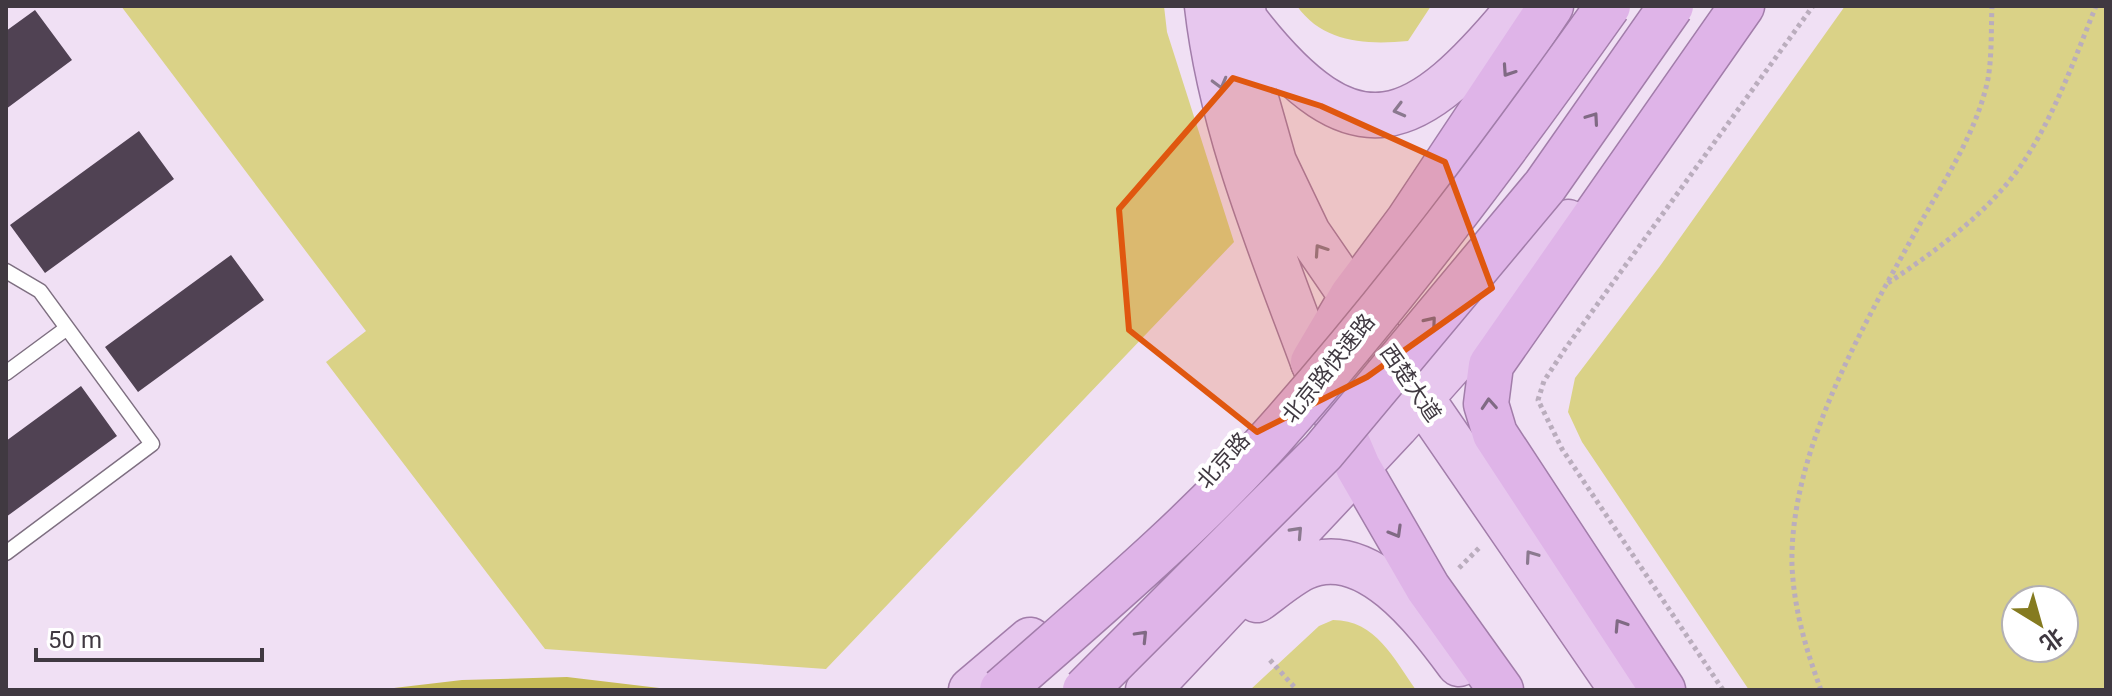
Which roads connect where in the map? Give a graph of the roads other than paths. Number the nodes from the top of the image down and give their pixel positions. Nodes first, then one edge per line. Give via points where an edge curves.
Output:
1 (1520, 6) edge
2 (1551, 6) edge
3 (1585, 6) edge
4 (1608, 6) edge
5 (1671, 6) edge
6 (1726, 6) edge
7 (1733, 6) edge
8 (1742, 6) edge
9 (1232, 11) edge
10 (1621, 155) junction
11 (6, 271) edge
12 (1356, 303) junction
13 (67, 328) junction
14 (1313, 362) junction
15 (6, 373) edge
16 (1422, 397) junction
17 (1358, 467) junction
18 (1520, 506) junction
19 (6, 553) edge
20 (1190, 649) junction
21 (971, 690) edge
22 (1002, 690) edge
23 (1085, 690) edge
24 (1148, 690) edge
25 (1478, 690) edge
26 (1501, 690) edge
27 (1622, 690) edge
28 (1663, 690) edge

1 -> 9 main road via 1449,85 1411,108 1371,117 1335,107 1306,89
2 -> 12 highway
3 - 12 main road via 1517,114
4 - 22 highway, 北京路快速路, bridge via 1496,164 1271,437 1150,559
23 -> 5 highway, bridge via 1323,452 1545,186
6 - 10 main road
7 - 10 highway
18 -> 8 highway via 1486,404 1491,365
12 -> 9 main road, 西楚大道 via 1308,233 1274,162
9 -> 14 main road via 1213,57 1251,196
10 - 16 main road via 1493,317
11 - 13 lane via 40,291
12 - 14 highway
12 - 16 main road, 西楚大道
13 - 15 lane
13 - 19 lane via 152,444
14 - 17 highway
14 - 21 main road, 北京路 via 1174,515
16 - 17 main road
16 - 18 main road, 西楚大道
20 -> 17 main road
17 -> 26 highway via 1432,594
27 -> 18 main road, 西楚大道
28 -> 18 highway
20 - 24 main road
20 - 25 main road via 1305,567 1342,561 1384,580 1430,625

